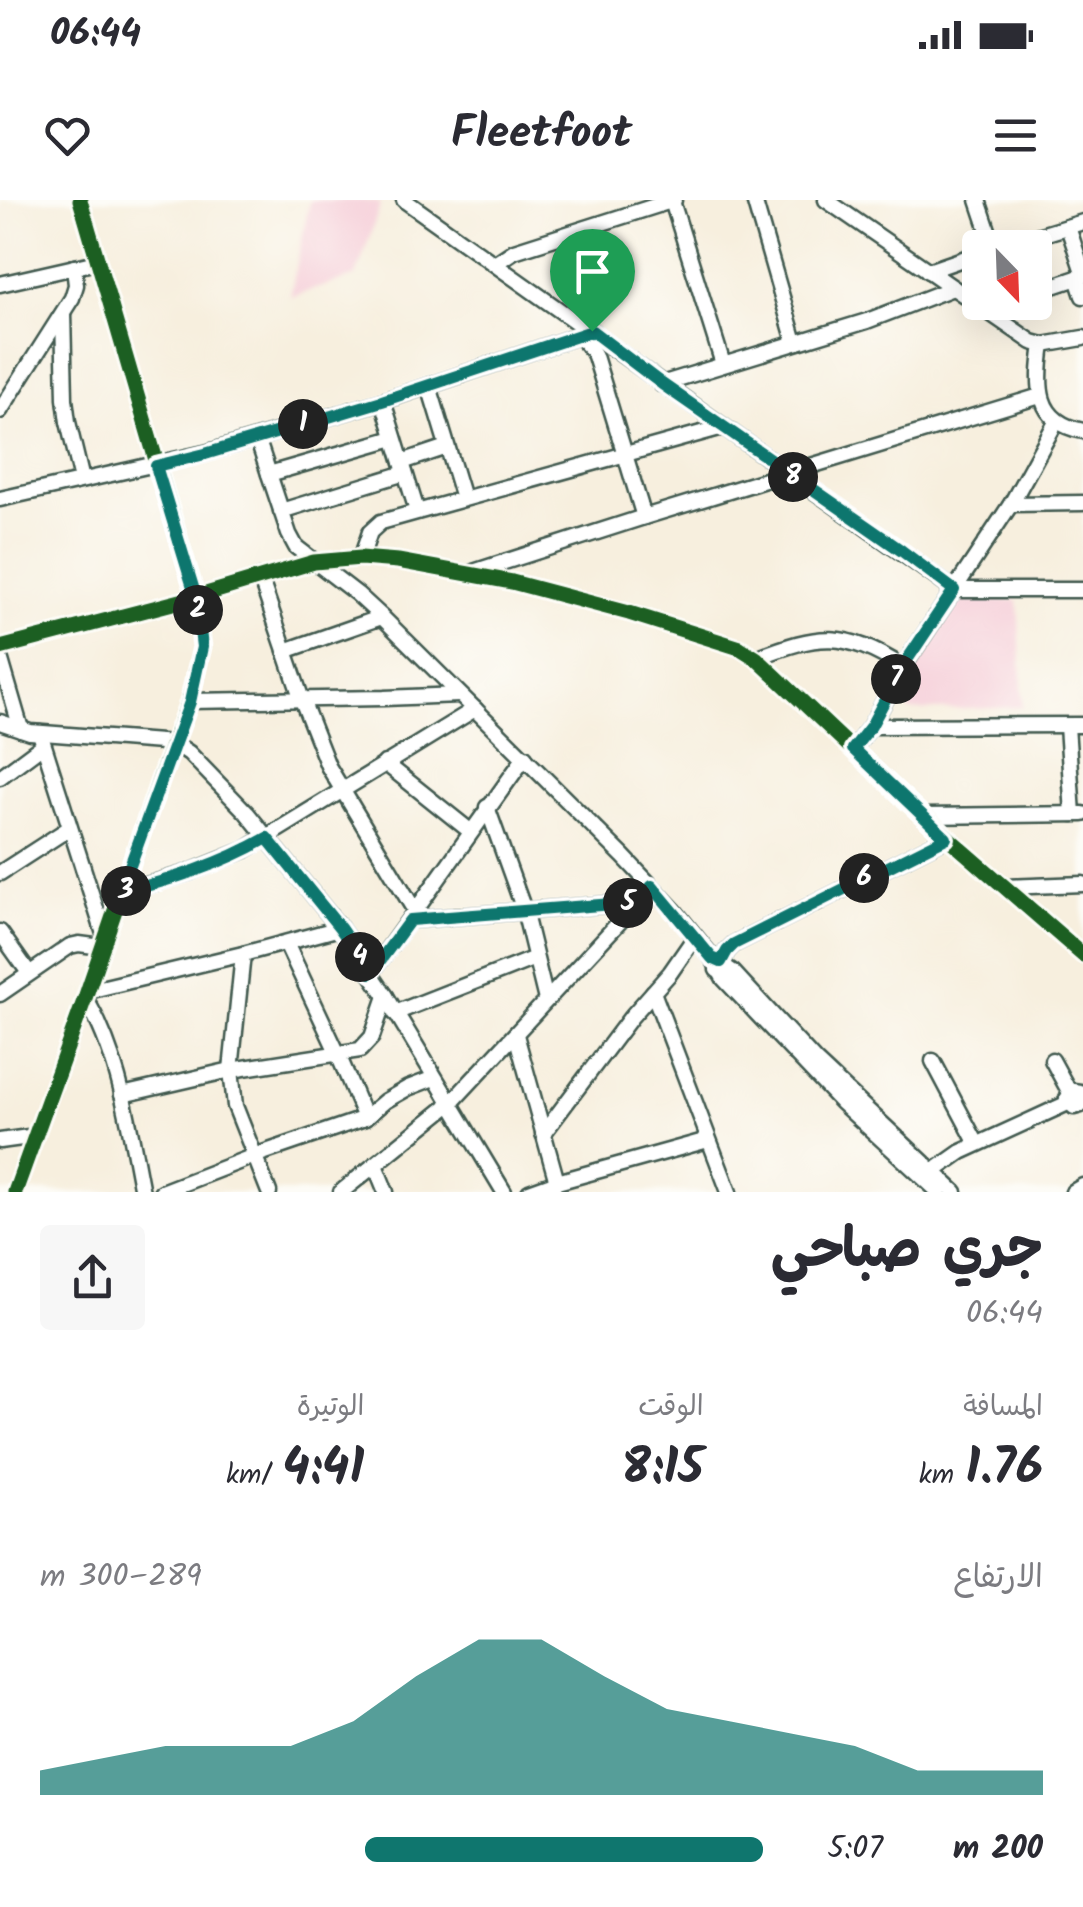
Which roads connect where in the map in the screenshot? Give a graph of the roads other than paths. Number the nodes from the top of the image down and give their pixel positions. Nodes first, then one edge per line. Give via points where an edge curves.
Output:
1 (80, 200) edge
2 (404, 200) edge
3 (673, 200) edge
4 (754, 200) edge
5 (826, 200) edge
6 (978, 200) edge
7 (1076, 224) edge
8 (989, 230) edge
9 (1052, 231) edge
10 (962, 259) edge
11 (97, 262) junction
12 (496, 263) junction
13 (74, 267) junction
14 (928, 271) junction
15 (1081, 275) edge
16 (0, 284) edge
17 (1052, 286) edge
18 (953, 288) junction
19 (962, 294) edge
20 (1083, 296) edge
21 (64, 313) junction
22 (999, 320) edge
23 (585, 334) junction
24 (1083, 338) edge
25 (795, 342) junction
26 (1043, 345) junction
27 (724, 364) junction
28 (662, 384) junction
29 (429, 386) junction
30 (1040, 396) junction
31 (382, 401) junction
32 (0, 411) edge
33 (1056, 422) junction
34 (723, 427) junction
35 (1083, 431) edge
36 (257, 438) junction
37 (394, 438) junction
38 (447, 447) junction
39 (625, 455) junction
40 (156, 466) junction
41 (403, 468) junction
42 (269, 474) junction
43 (788, 474) junction
44 (82, 480) junction
45 (462, 498) junction
46 (0, 499) edge
47 (1083, 503) edge
48 (1011, 504) junction
49 (281, 511) junction
50 (417, 511) junction
51 (644, 517) junction
52 (361, 558) junction
53 (314, 562) junction
54 (469, 574) junction
55 (260, 577) junction
56 (954, 590) junction
57 (1083, 590) edge
58 (196, 597) junction
59 (382, 617) junction
60 (0, 648) edge
61 (285, 651) junction
62 (0, 657) edge
63 (756, 658) junction
64 (903, 666) junction
65 (459, 694) junction
66 (302, 700) junction
67 (190, 702) junction
68 (474, 710) junction
69 (0, 722) edge
70 (1075, 725) edge
71 (871, 726) junction
72 (21, 729) junction
73 (41, 739) junction
74 (174, 743) junction
75 (853, 749) junction
76 (525, 757) junction
77 (385, 763) junction
78 (0, 777) edge
79 (342, 790) junction
80 (488, 807) junction
81 (1078, 814) edge
82 (922, 816) junction
83 (68, 829) junction
84 (470, 832) junction
85 (267, 838) junction
86 (946, 838) junction
87 (2, 869) edge
88 (1083, 884) edge
89 (652, 886) junction
90 (1004, 888) junction
91 (120, 893) junction
92 (638, 902) junction
93 (524, 910) junction
94 (412, 916) junction
95 (340, 928) junction
96 (0, 932) edge
97 (695, 936) junction
98 (104, 943) junction
99 (286, 943) junction
100 (1080, 946) edge
101 (243, 954) junction
102 (535, 958) junction
103 (717, 963) junction
104 (371, 973) junction
105 (29, 974) junction
106 (653, 992) junction
107 (0, 994) edge
108 (86, 994) junction
109 (386, 996) junction
110 (546, 1000) junction
111 (395, 1013) junction
112 (516, 1035) junction
113 (338, 1052) junction
114 (1052, 1060) dead end
115 (933, 1062) dead end
116 (230, 1070) junction
117 (434, 1078) junction
118 (122, 1095) junction
119 (1079, 1101) edge
120 (450, 1104) junction
121 (364, 1118) junction
122 (544, 1134) junction
123 (36, 1136) junction
124 (0, 1140) edge
125 (708, 1140) junction
126 (977, 1144) junction
127 (254, 1156) junction
128 (375, 1164) junction
129 (934, 1171) junction
130 (557, 1182) junction
131 (1083, 1186) edge
132 (15, 1192) edge
133 (142, 1192) edge
134 (162, 1192) edge
135 (269, 1192) edge
136 (342, 1192) edge
137 (386, 1192) edge
138 (504, 1192) edge
139 (529, 1192) edge
140 (729, 1192) edge
141 (939, 1192) edge
142 (955, 1192) edge
143 (1073, 1192) edge

1 - 11 street
2 - 12 street
3 - 12 street via 514,251
3 - 27 street
4 - 25 street
5 - 14 street
6 - 8 street
7 - 9 street
7 - 15 street
10 - 14 street
11 - 13 street
11 - 40 street
12 - 23 street
13 - 16 street
13 - 21 street via 75,292
14 - 18 street
15 - 17 street
15 - 20 street
18 - 19 street
18 - 25 street
21 - 32 street
21 - 44 street via 65,399
22 - 26 street
23 - 28 street
23 - 29 street
23 - 39 street
24 - 26 street
25 - 27 street
26 - 30 street
27 - 28 street
28 - 34 street
29 - 31 street
29 - 38 street
30 - 33 street
30 - 43 street
31 - 36 street
31 - 37 street
33 - 35 street
33 - 48 street
34 - 39 street
34 - 43 street
36 - 40 street
36 - 42 street
37 - 41 street
37 - 42 street
38 - 41 street
38 - 45 street
39 - 45 street
39 - 51 street
40 - 44 street
40 - 58 street
41 - 49 street
41 - 50 street
42 - 49 street
43 - 51 street
43 - 56 street
44 - 46 street
45 - 50 street
47 - 48 street
48 - 56 street
49 - 53 street via 292,542
50 - 52 street via 374,526
51 - 54 street
52 - 53 street
52 - 54 street
53 - 55 street
53 - 59 street
54 - 63 street via 629,613
55 - 58 street
55 - 61 street
56 - 57 street
56 - 64 street
58 - 60 street
58 - 67 street via 202,647
59 - 61 street
59 - 65 street
61 - 66 street
62 - 72 street
63 - 64 street via 830,639 854,642
63 - 75 street
64 - 71 street
65 - 66 street
65 - 68 street
66 - 67 street
66 - 79 street
67 - 74 street
68 - 76 street
68 - 77 street
69 - 72 street
70 - 71 street
70 - 81 street
71 - 75 street
72 - 73 street
73 - 74 street
73 - 78 street
73 - 83 street
74 - 85 street
74 - 91 street
75 - 82 street
76 - 80 street
76 - 89 street
77 - 79 street
77 - 84 street
79 - 85 street
79 - 94 street
80 - 84 street
80 - 93 street
81 - 82 street
82 - 86 street
83 - 87 street
83 - 98 street
84 - 94 street
85 - 91 street
85 - 95 street
86 - 90 street
86 - 103 street via 734,944
88 - 90 street
89 - 92 street
89 - 97 street
90 - 100 street
91 - 98 street
92 - 93 street
92 - 110 street
93 - 94 street
93 - 102 street
94 - 104 street
95 - 99 street
95 - 104 street
96 - 105 street
97 - 103 street
97 - 106 street
98 - 105 street via 70,946
98 - 108 street
99 - 101 street
99 - 113 street
101 - 108 street
101 - 116 street
102 - 110 street
102 - 111 street
103 - 129 street
103 - 141 street via 752,1010 841,1102
104 - 109 street
105 - 107 street
106 - 122 street
106 - 125 street
108 - 118 street
108 - 123 street
109 - 111 street
109 - 113 street via 367,1045
110 - 112 street
111 - 117 street
112 - 120 street
112 - 122 street
113 - 116 street
113 - 121 street
114 - 119 street
115 - 126 street
116 - 118 street
116 - 127 street
117 - 120 street
117 - 121 street
118 - 133 street
119 - 126 street
120 - 128 street
120 - 138 street
121 - 127 street
122 - 130 street
123 - 124 street
123 - 132 street
125 - 130 street
125 - 140 street
126 - 129 street
127 - 134 street
127 - 135 street
128 - 136 street
128 - 137 street
129 - 142 street
130 - 139 street
131 - 143 street

